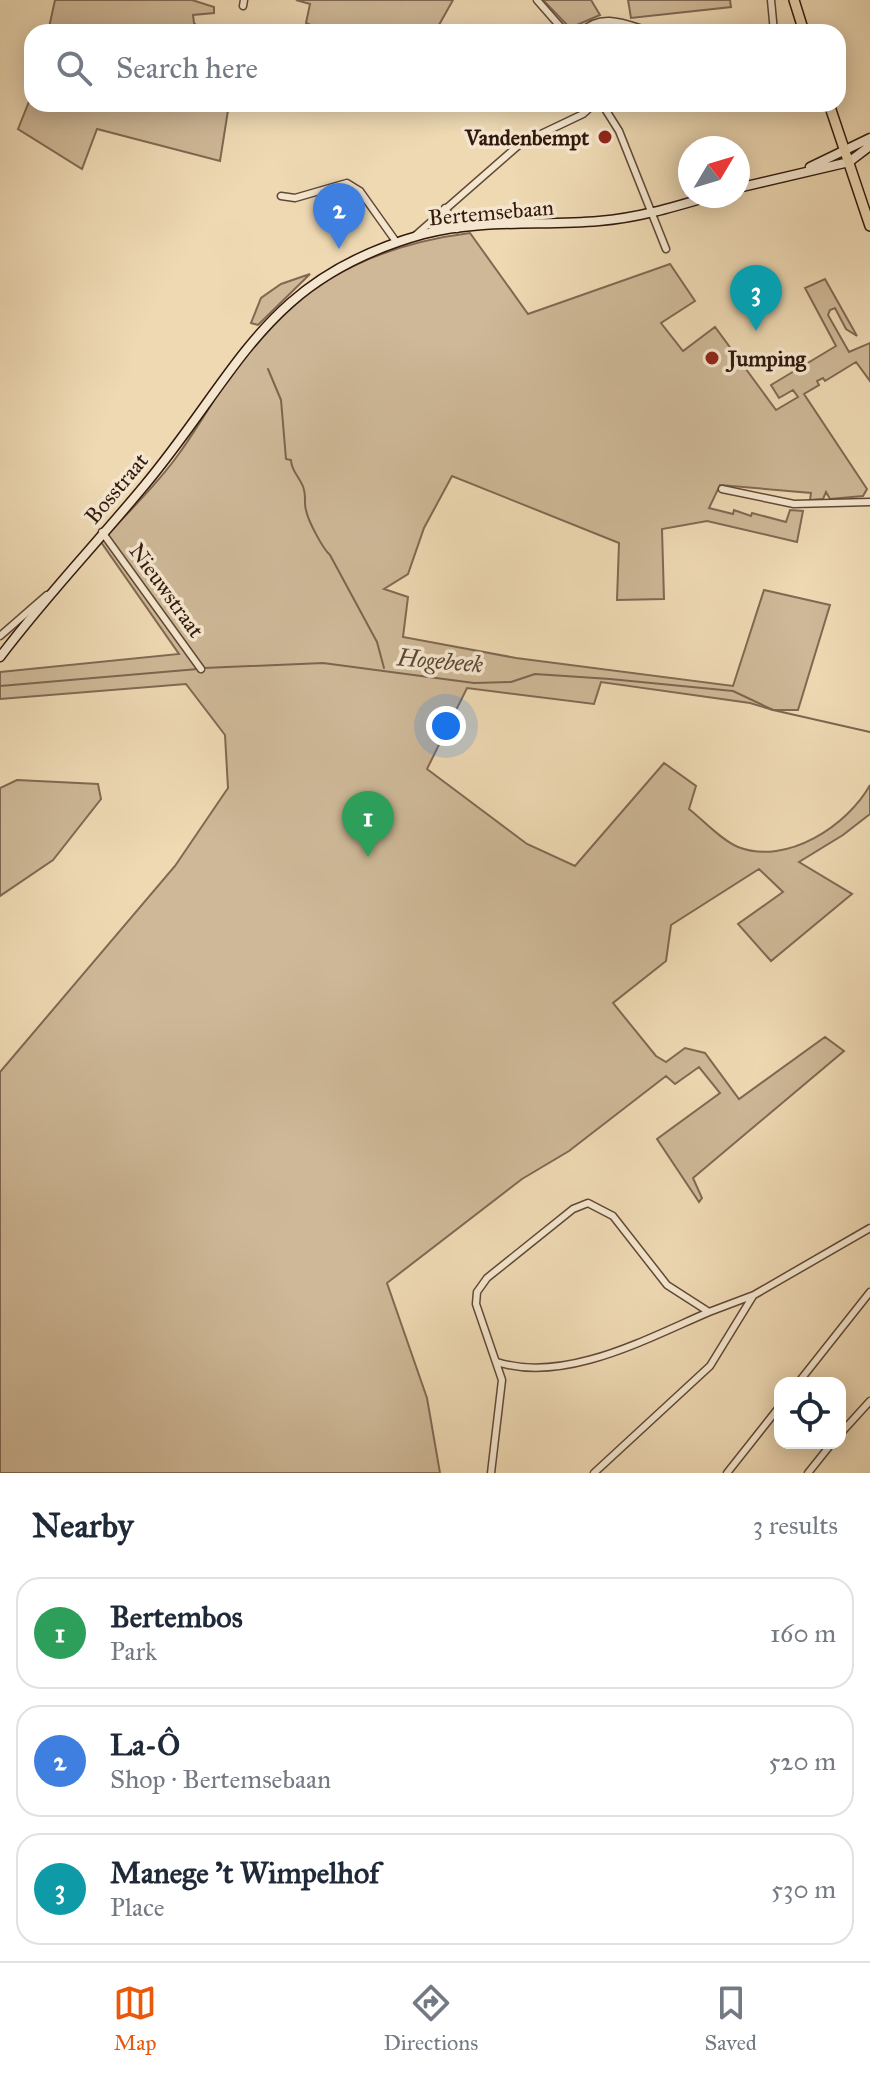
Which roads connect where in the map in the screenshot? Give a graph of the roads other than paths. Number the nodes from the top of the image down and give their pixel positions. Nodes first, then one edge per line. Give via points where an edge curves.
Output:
1 (537, 0) edge
2 (771, 0) edge
3 (794, 0) edge
4 (558, 24) edge
5 (591, 24) edge
6 (622, 24) edge
7 (773, 24) edge
8 (802, 24) edge
9 (583, 112) edge
10 (607, 112) edge
11 (832, 112) edge
12 (870, 138) edge
13 (870, 146) edge
14 (845, 150) junction
15 (849, 162) junction
16 (805, 170) junction
17 (750, 185) edge
18 (281, 196) dead end
19 (678, 206) edge
20 (445, 208) junction
21 (649, 214) junction
22 (870, 226) edge
23 (457, 229) junction
24 (414, 238) junction
25 (397, 243) junction
26 (666, 249) dead end
27 (254, 337) joint
28 (722, 489) dead end
29 (870, 502) edge
30 (102, 532) junction
31 (47, 595) junction
32 (0, 636) edge
33 (0, 657) edge
34 (201, 669) dead end
35 (870, 1228) edge
36 (870, 1292) edge
37 (754, 1295) junction
38 (726, 1306) junction
39 (709, 1312) junction
40 (738, 1322) junction
41 (497, 1362) junction
42 (514, 1368) junction
43 (803, 1377) edge
44 (502, 1380) junction
45 (870, 1401) edge
46 (774, 1414) edge
47 (846, 1427) edge
48 (827, 1449) edge
49 (491, 1473) edge
50 (594, 1473) edge
51 (727, 1473) edge
52 (808, 1473) edge

1 - 4 street
2 - 7 street
3 - 8 main road
5 - 6 street via 604,19
9 - 20 street via 520,144
10 - 21 street
11 - 14 main road
12 - 14 street
13 - 15 street
14 - 15 main road
14 - 16 street
15 - 16 street
15 - 22 main road
16 - 17 street
18 - 25 street via 295,198 347,183 360,191
19 - 21 street, Bertemsebaan
20 - 23 street
20 - 24 street
21 - 23 street, Bertemsebaan
21 - 26 street
23 - 24 street, Bertemsebaan
24 - 25 street, Bertemsebaan
25 - 27 street, Bertemsebaan via 309,286
27 - 30 street, Bosstraat via 145,486
28 - 29 street via 794,504
30 - 31 street, Bosstraat
30 - 34 street, Nieuwstraat
31 - 32 street
31 - 33 street, Bosstraat
35 - 37 street
36 - 43 street
37 - 38 street
37 - 40 street
38 - 39 street
38 - 40 street
39 - 41 street via 667,1285 613,1216 597,1205 581,1204 480,1287 476,1304
39 - 42 street via 604,1356
40 - 50 street via 710,1366
41 - 42 street
41 - 44 street
42 - 44 street
44 - 49 street
45 - 47 street
46 - 51 street
48 - 52 street

